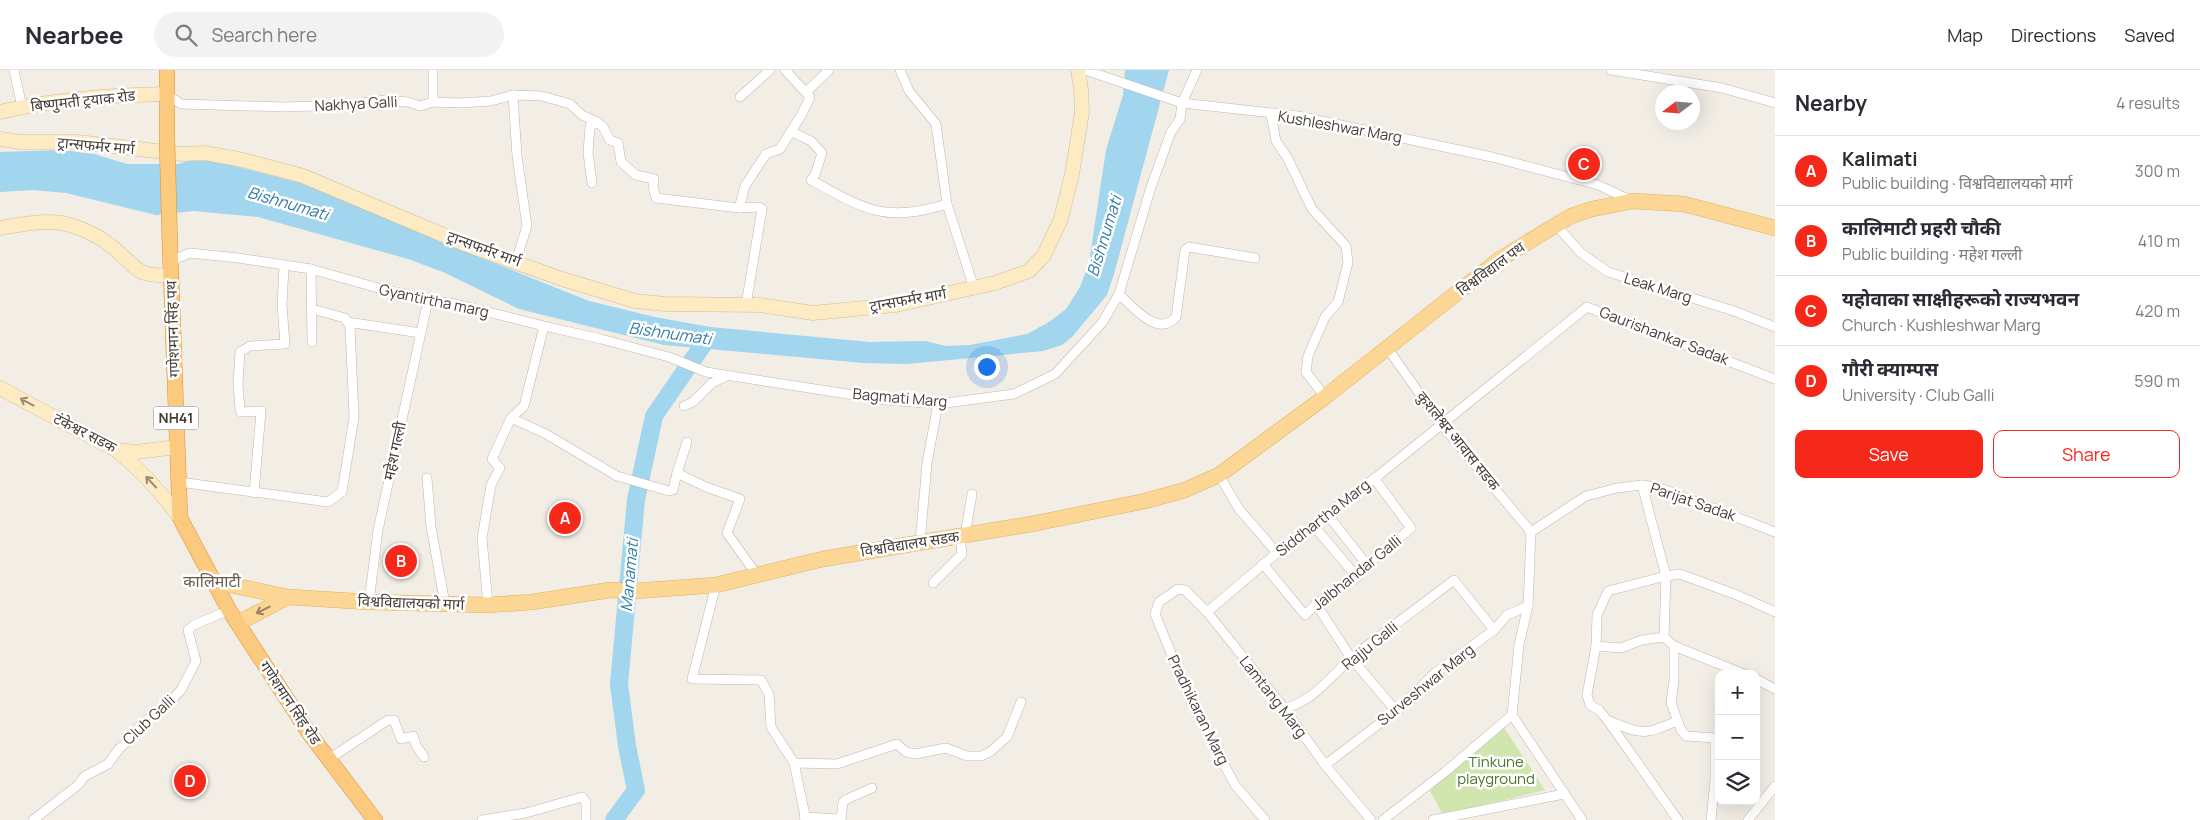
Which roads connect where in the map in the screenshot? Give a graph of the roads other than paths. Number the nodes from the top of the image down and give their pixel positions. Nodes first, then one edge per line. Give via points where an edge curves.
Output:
1 (14, 70) edge
2 (167, 70) edge
3 (434, 70) edge
4 (770, 70) edge
5 (785, 70) edge
6 (829, 70) edge
7 (900, 70) edge
8 (1078, 70) edge
9 (1085, 70) edge
10 (1197, 70) edge
11 (1612, 70) edge
12 (806, 92) junction
13 (166, 94) junction
14 (513, 95) junction
15 (740, 97) dead end
16 (433, 102) junction
17 (1182, 103) junction
18 (1775, 103) edge
19 (22, 107) junction
20 (0, 112) edge
21 (1271, 115) junction
22 (597, 122) junction
23 (792, 132) junction
24 (0, 139) edge
25 (592, 183) dead end
26 (1633, 201) junction
27 (947, 204) junction
28 (739, 208) junction
29 (1556, 225) junction
30 (0, 228) edge
31 (1775, 228) edge
32 (1255, 258) dead end
33 (516, 262) junction
34 (284, 266) junction
35 (311, 269) junction
36 (171, 275) junction
37 (974, 288) junction
38 (1119, 294) junction
39 (428, 300) junction
40 (746, 305) junction
41 (312, 309) junction
42 (347, 322) junction
43 (544, 326) junction
44 (1775, 327) edge
45 (421, 333) junction
46 (312, 342) dead end
47 (1388, 348) junction
48 (706, 372) joint
49 (728, 376) junction
50 (1775, 379) edge
51 (0, 388) edge
52 (1325, 397) junction
53 (938, 404) junction
54 (684, 406) dead end
55 (511, 418) junction
56 (1441, 424) junction
57 (687, 442) dead end
58 (177, 448) junction
59 (116, 450) junction
60 (677, 473) junction
61 (1219, 475) junction
62 (426, 478) dead end
63 (1374, 478) junction
64 (179, 482) junction
65 (1642, 485) junction
66 (254, 493) junction
67 (972, 494) dead end
68 (1328, 515) junction
69 (180, 518) junction
70 (1313, 525) junction
71 (1531, 532) junction
72 (1775, 532) edge
73 (962, 536) junction
74 (920, 543) junction
75 (1277, 553) junction
76 (1263, 564) junction
77 (1367, 566) junction
78 (757, 575) junction
79 (1666, 576) junction
80 (1356, 577) junction
81 (212, 581) junction
82 (933, 583) dead end
83 (716, 584) junction
84 (610, 590) joint
85 (1170, 596) joint
86 (288, 598) junction
87 (369, 602) junction
88 (445, 604) junction
89 (1316, 604) junction
90 (488, 605) junction
91 (1528, 606) junction
92 (229, 610) junction
93 (1206, 612) junction
94 (1775, 612) edge
95 (238, 623) junction
96 (1494, 630) junction
97 (1664, 636) junction
98 (1596, 646) junction
99 (1674, 646) junction
100 (1351, 658) junction
101 (1734, 670) edge
102 (1760, 681) edge
103 (1775, 690) edge
104 (1021, 702) dead end
105 (1284, 708) junction
106 (1396, 711) junction
107 (1512, 715) junction
108 (1608, 721) junction
109 (1677, 721) junction
110 (1715, 736) edge
111 (424, 758) dead end
112 (329, 759) junction
113 (1716, 760) edge
114 (794, 763) junction
115 (1325, 765) junction
116 (1775, 786) edge
117 (872, 788) dead end
118 (1564, 794) junction
119 (805, 818) edge
120 (1447, 819) edge
121 (33, 820) edge
122 (375, 820) edge
123 (482, 820) edge
124 (586, 820) edge
125 (1266, 820) edge
126 (1371, 820) edge
127 (1383, 820) edge
128 (1433, 820) edge
129 (1582, 820) edge
130 (1678, 820) edge
131 (1711, 820) edge
132 (1748, 820) edge

1 - 19 street
2 - 13 highway, गणेशमान सिंह पथ / NH41
3 - 16 street
4 - 15 street
5 - 12 street
6 - 12 street
7 - 27 street via 909,90 936,124
8 - 37 main road, ट्रान्सफर्मर मार्ग via 1082,112 1072,174 1061,219 1044,255 1029,271
9 - 17 street
10 - 17 street, Bagmati Marg
11 - 18 street via 1722,88
12 - 23 street via 810,97
13 - 16 street, Nakhya Galli via 181,104 325,106 386,100 420,106
13 - 19 main road, बिष्णुमती ट्रयाक रोड via 51,101
13 - 36 highway, गणेशमान सिंह पथ / NH41, bridge
14 - 16 street, Nakhya Galli via 491,101
14 - 22 street, Nakhya Galli via 542,96 570,104
14 - 33 street via 517,156 527,226
17 - 21 street
17 - 38 street, Bagmati Marg via 1180,119 1171,132 1151,187
19 - 20 main road, बिष्णुमती ट्रयाक रोड
21 - 26 street, Kushleshwar Marg via 1298,116 1492,157 1598,185
21 - 52 street, Kushleshwar Marg via 1276,141 1312,209 1346,246 1348,263 1338,302 1325,317 1308,356 1306,372
22 - 25 street via 590,126 588,153
22 - 28 street via 610,140 618,143 621,162 636,175 654,179 656,198
23 - 27 street via 811,141 822,152 811,180 856,206 894,213
23 - 28 street via 780,149 766,154 745,186
24 - 33 main road, ट्रान्सफर्मर मार्ग via 78,142 182,154 205,153 244,160 302,176
26 - 29 main road, विश्वविद्याल पथ via 1592,209
26 - 31 main road, विश्वविद्याल पथ via 1684,204
27 - 37 street
28 - 40 street via 762,209
29 - 44 street, Leak Marg via 1581,253 1608,272
29 - 47 main road, विश्वविद्याल पथ via 1500,259
30 - 36 main road via 44,222 74,226 98,237 143,272
32 - 38 street via 1185,250 1176,317 1164,325 1146,318
33 - 40 main road, ट्रान्सफर्मर मार्ग via 634,301
34 - 35 street, Gyantirtha marg
34 - 36 street, Gyantirtha marg via 190,253 175,259
34 - 66 street via 282,306 285,344 250,346 240,352 240,409 242,412 262,411
35 - 39 street, Gyantirtha marg
35 - 41 street
36 - 58 highway, गणेशमान सिंह पथ / NH41
37 - 40 main road, ट्रान्सफर्मर मार्ग via 896,305 813,313
38 - 53 street, Bagmati Marg via 1102,323 1055,374 1014,394
39 - 43 street, Gyantirtha marg
39 - 45 street, महेश गल्ली
41 - 42 street via 345,318
41 - 46 street
42 - 45 street
42 - 66 street via 350,326 354,417 342,492 328,502
43 - 48 street, Gyantirtha marg via 669,357
43 - 55 street via 524,406
45 - 87 street, महेश गल्ली via 378,530
47 - 52 main road, विश्वविद्याल पथ
47 - 56 street, कुशलेश्वर आवास सडक
48 - 49 street, Bagmati Marg
49 - 53 street, Bagmati Marg via 886,400
49 - 54 street via 712,383 693,402
50 - 56 street, Gaurishankar Sadak via 1587,307
59 -> 51 main road, टंकेश्वर सडक
52 - 61 main road, विश्वविद्याल पथ
53 - 74 street via 927,463
55 - 60 street via 546,434 617,476 644,485 671,491
55 - 90 street via 492,459 500,468 491,485 482,538
56 - 63 street, Siddhartha Marg
56 - 71 street, कुशलेश्वर आवास सडक
57 - 60 street
58 - 59 main road, टंकेश्वर सडक via 136,452
58 - 64 highway, गणेशमान सिंह पथ / NH41
69 -> 59 main road via 151,481
60 - 78 street via 740,498 727,533
61 - 73 main road, विश्वविद्यालय सडक via 1185,490 1120,506
61 - 75 street via 1240,509
62 - 88 street
63 - 68 street, Siddhartha Marg
63 - 77 street, Jalbhandar Galli via 1411,528
64 - 66 street
64 - 69 highway, गणेशमान सिंह पथ / NH41
65 - 71 street, Parijat Sadak via 1586,496
65 - 72 street, Parijat Sadak via 1663,488
65 - 79 street
67 - 73 street
68 - 70 street, Siddhartha Marg
68 - 77 street
69 - 81 highway, गणेशमान सिंह पथ / NH41
70 - 75 street, Siddhartha Marg
70 - 80 street
71 - 91 street
73 - 74 main road, विश्वविद्यालय सडक
73 - 82 street via 962,554
74 - 78 main road, विश्वविद्यालय सडक via 823,559
75 - 76 street, Siddhartha Marg
76 - 89 street, Jalbhandar Galli via 1305,615
76 - 93 street, Siddhartha Marg
77 - 80 street, Jalbhandar Galli
78 - 83 main road, विश्वविद्यालय सडक
79 - 94 street via 1680,574
79 - 97 street
79 - 98 street via 1608,591 1597,615
80 - 89 street, Jalbhandar Galli
81 - 86 main road, विश्वविद्यालयको मार्ग
81 - 92 highway, गणेशमान सिंह रोड / NH41
83 - 84 main road, विश्वविद्यालय सडक
83 - 114 street via 692,679 762,680 769,694 771,727
84 - 90 main road, विश्वविद्यालयको मार्ग
85 - 93 street, Lamtang Marg via 1178,589 1185,590
85 - 125 street, Pradhikaran Marg via 1160,602 1154,614 1160,631 1191,702 1235,785
86 - 87 main road, विश्वविद्यालयको मार्ग
86 -> 95 main road
87 - 88 main road, विश्वविद्यालयको मार्ग
88 - 90 main road, विश्वविद्यालयको मार्ग
89 - 100 street
91 - 96 street, Surveshwar Marg via 1507,615
91 - 107 street via 1519,646
92 - 95 highway, गणेशमान सिंह रोड / NH41
92 - 121 street, Club Galli via 188,630 196,661 181,690 165,707 141,724 108,764 85,776
93 - 105 street, Lamtang Marg
95 - 112 highway, गणेशमान सिंह रोड / NH41
96 - 100 street, Rajju Galli via 1454,580
96 - 106 street, Surveshwar Marg via 1436,674
97 - 98 street via 1621,648
97 - 99 street
98 - 108 street via 1587,695 1590,705
99 - 101 street
99 - 109 street via 1671,703
100 - 105 street, Rajju Galli via 1316,691 1293,707
100 - 106 street
102 - 103 street
104 - 114 street via 1006,737 981,756 967,756 946,748 915,754 906,752 897,744 837,764
105 - 115 street, Lamtang Marg
106 - 115 street, Surveshwar Marg
107 - 118 street
107 - 127 street
108 - 109 street via 1640,733
108 - 130 street
109 - 110 street via 1686,736
111 - 112 street via 413,736 401,739 394,720 388,720
112 - 122 highway, गणेशमान सिंह रोड / NH41
113 - 131 street
114 - 119 street
115 - 126 street, Lamtang Marg
116 - 132 street
117 - 119 street via 845,800 841,819
118 - 120 street
118 - 129 street
120 - 128 street
123 - 124 street via 526,813 582,797 586,802

